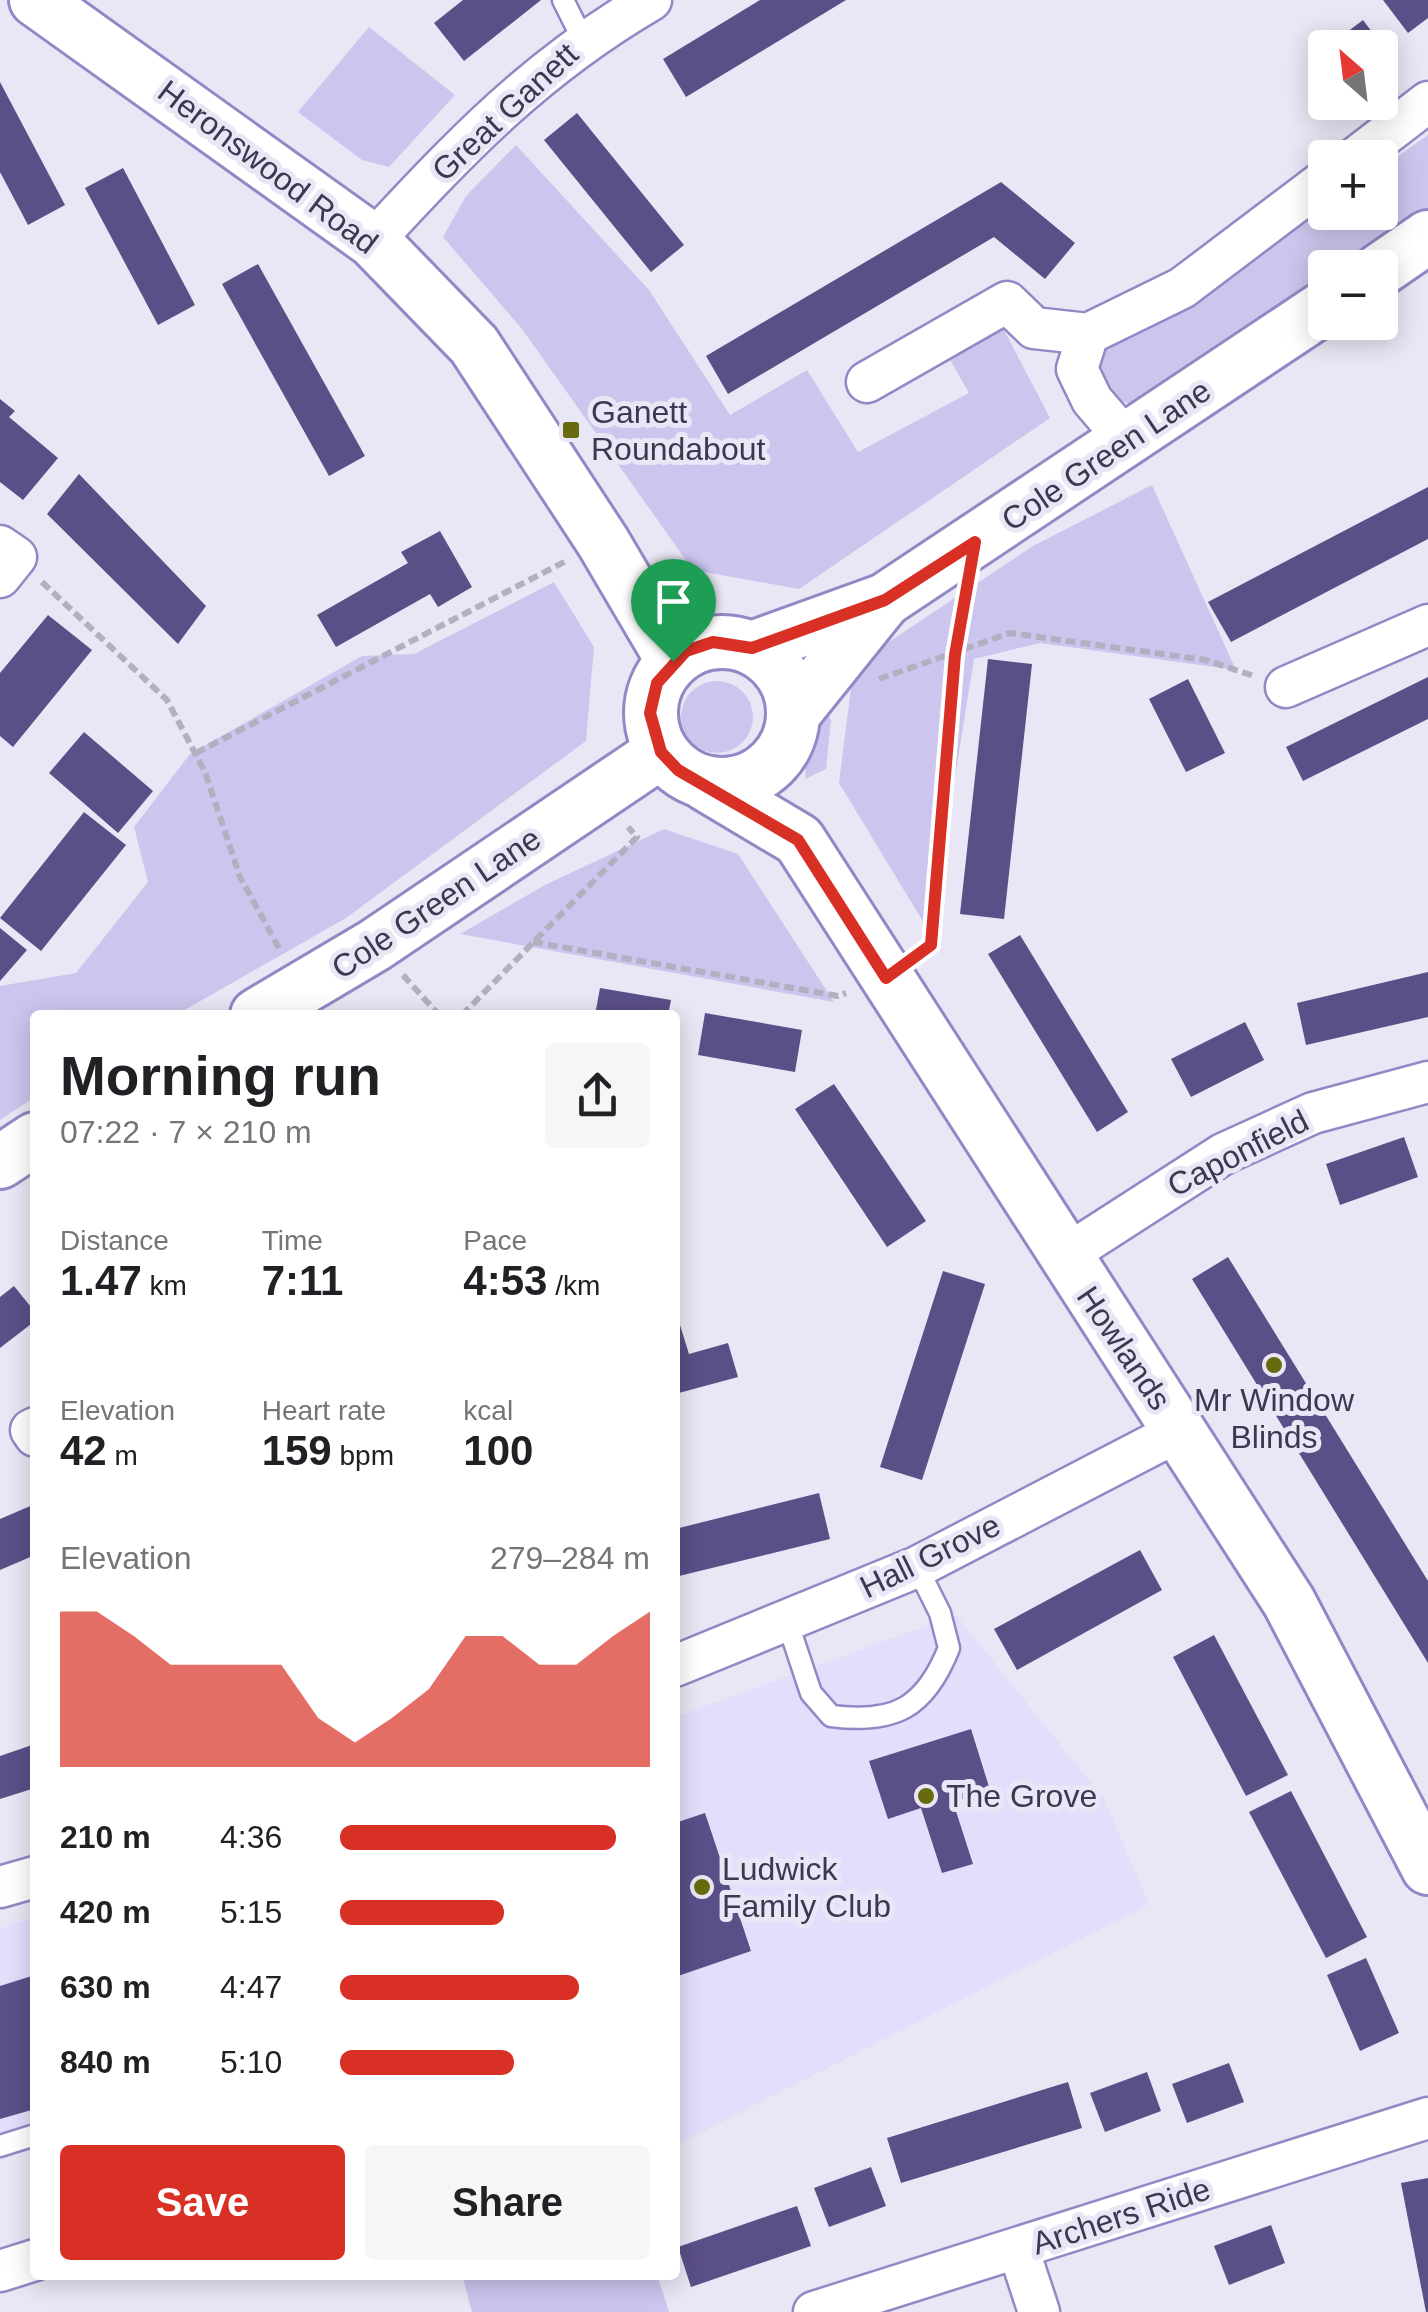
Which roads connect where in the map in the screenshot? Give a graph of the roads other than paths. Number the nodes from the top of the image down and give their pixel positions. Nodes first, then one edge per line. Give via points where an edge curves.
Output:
1 (36, 0) edge
2 (564, 0) edge
3 (651, 0) edge
4 (583, 40) junction
5 (1428, 102) edge
6 (1378, 140) edge
7 (1308, 193) edge
8 (1428, 237) edge
9 (374, 241) junction
10 (1398, 258) edge
11 (1308, 319) edge
12 (1088, 334) junction
13 (867, 382) dead end
14 (1126, 442) junction
15 (885, 600) junction
16 (1428, 624) edge
17 (752, 648) junction
18 (673, 661) junction
19 (1286, 687) road end
20 (802, 710) junction
21 (661, 752) junction
22 (706, 784) junction
23 (798, 840) junction
24 (266, 1010) edge
25 (1428, 1082) edge
26 (30, 1142) edge
27 (0, 1162) edge
28 (1064, 1257) junction
29 (1179, 1431) junction
30 (917, 1567) junction
31 (787, 1621) junction
32 (680, 1664) edge
33 (1428, 1868) edge
34 (30, 1878) edge
35 (0, 1887) edge
36 (1428, 2118) edge
37 (30, 2137) edge
38 (0, 2146) edge
39 (1018, 2248) junction
40 (30, 2262) edge
41 (0, 2271) edge
42 (814, 2312) edge
43 (1039, 2312) edge

1 - 9 street, Heronswood Road
2 - 4 lane
3 - 4 street, Great Ganett
4 - 9 street, Great Ganett via 464,144
5 - 6 street
7 - 12 street via 1182,288
8 - 10 street
9 - 18 street, Heronswood Road via 474,345
11 - 14 street, Cole Green Lane
12 - 13 street via 1034,328 1008,302
12 - 14 street via 1077,369
14 - 15 street, Cole Green Lane
15 - 17 street, Cole Green Lane
15 - 20 street, Cole Green Lane
16 - 19 street
17 - 18 street via 713,642
17 - 20 street via 773,662
18 - 21 street via 657,683 650,713
20 - 22 street via 775,762 755,778
20 - 23 street, Howlands
21 - 22 street
21 - 24 street, Cole Green Lane
22 - 23 street, Howlands
23 - 28 street, Howlands
25 - 28 street, Caponfield via 1314,1113 1223,1154
26 - 27 street
28 - 29 street, Howlands
29 - 30 street, Hall Grove
29 - 33 street, Howlands via 1290,1602
30 - 31 street, Hall Grove
30 - 31 lane via 949,1648 924,1697 886,1717 832,1716 820,1705
31 - 32 street, Hall Grove
34 - 35 street
36 - 39 street, Archers Ride
37 - 38 lane
39 - 42 street, Archers Ride
39 - 43 street
40 - 41 street

